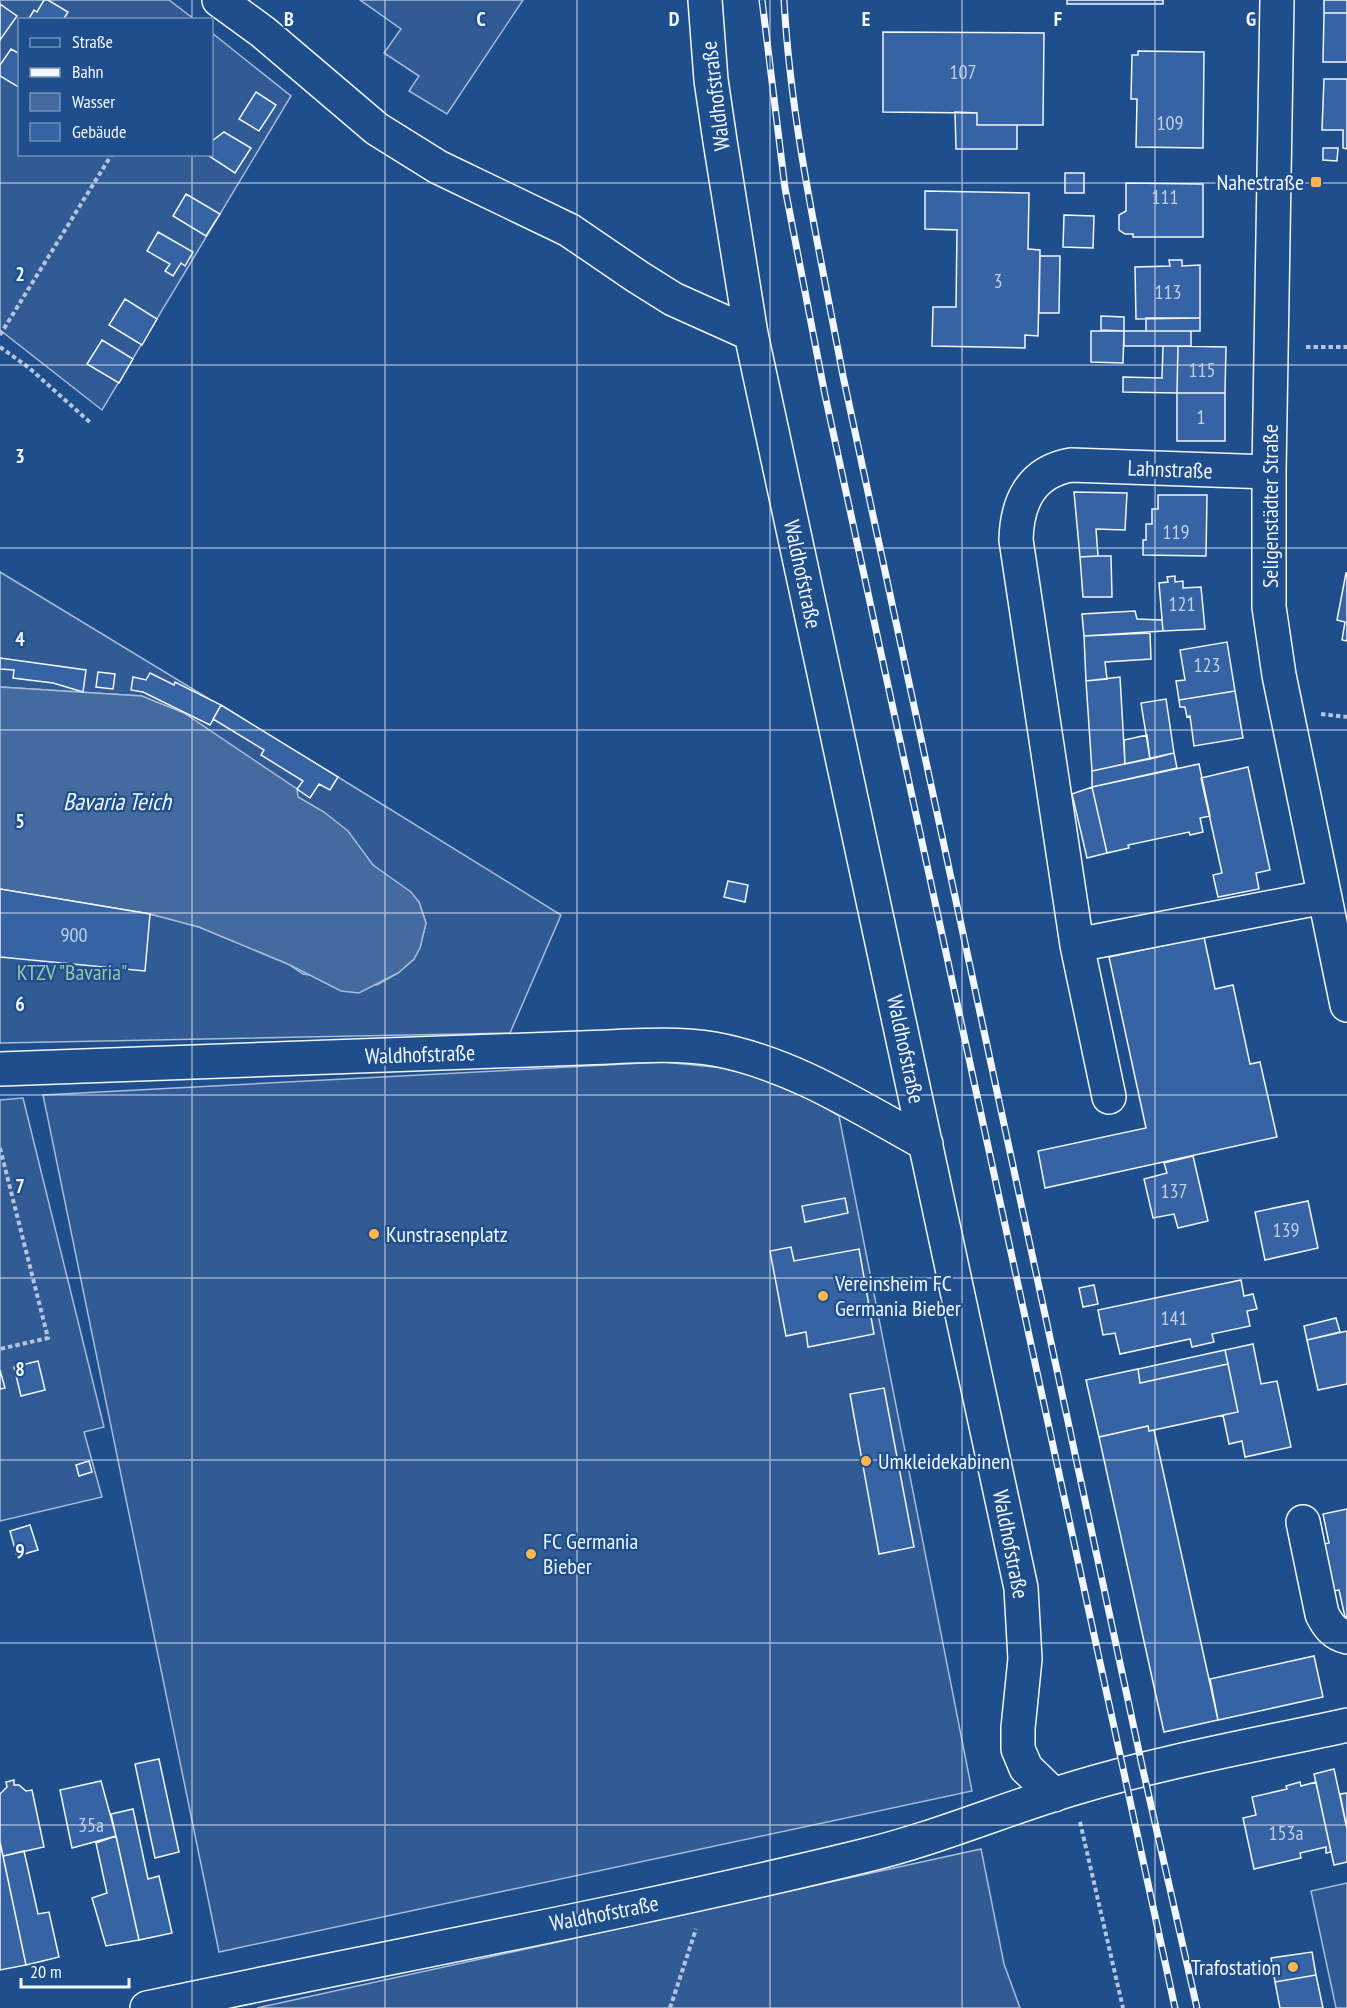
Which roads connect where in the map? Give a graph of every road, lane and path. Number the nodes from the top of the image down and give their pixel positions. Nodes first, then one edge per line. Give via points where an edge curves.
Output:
1 (219, 0) edge
2 (705, 0) edge
3 (1277, 0) edge
4 (111, 156) edge
5 (751, 334) junction
6 (0, 336) edge
7 (1272, 346) junction
8 (0, 347) edge
9 (1347, 347) edge
10 (92, 424) dead end
11 (1269, 472) junction
12 (1324, 897) junction
13 (1077, 945) junction
14 (1347, 1005) edge
15 (0, 1069) edge
16 (1109, 1097) dead end
17 (926, 1143) junction
18 (0, 1148) edge
19 (0, 1349) edge
20 (1303, 1522) dead end
21 (1347, 1637) edge
22 (1347, 1725) edge
23 (1063, 1792) junction
24 (709, 1892) junction
25 (147, 2008) edge
26 (670, 2008) edge
27 (1123, 2008) edge

1 - 5 street via 263,32 377,129 419,156 569,230 673,299
2 - 5 street, Waldhofstraße via 711,80
3 - 7 street, Seligenstädter Straße
4 - 6 path
5 - 17 street, Waldhofstraße
7 - 9 path
7 - 11 street, Seligenstädter Straße
8 - 10 path
11 - 12 street, Seligenstädter Straße via 1269,607 1273,643
11 - 13 street, Lahnstraße via 1071,465 1042,476 1029,489 1019,512 1016,540
12 - 13 street
12 - 14 street, Seligenstädter Straße
13 - 16 street
15 - 17 street, Waldhofstraße via 581,1048 712,1049 749,1058 818,1085
17 - 23 street, Waldhofstraße via 1021,1588 1025,1659 1018,1749 1026,1768
18 - 19 path via 48,1338
20 - 21 street via 1322,1614 1328,1626
22 - 23 street, Waldhofstraße via 1123,1774
23 - 24 street, Waldhofstraße via 867,1856
23 - 27 path
24 - 25 street, Waldhofstraße
24 - 26 path

